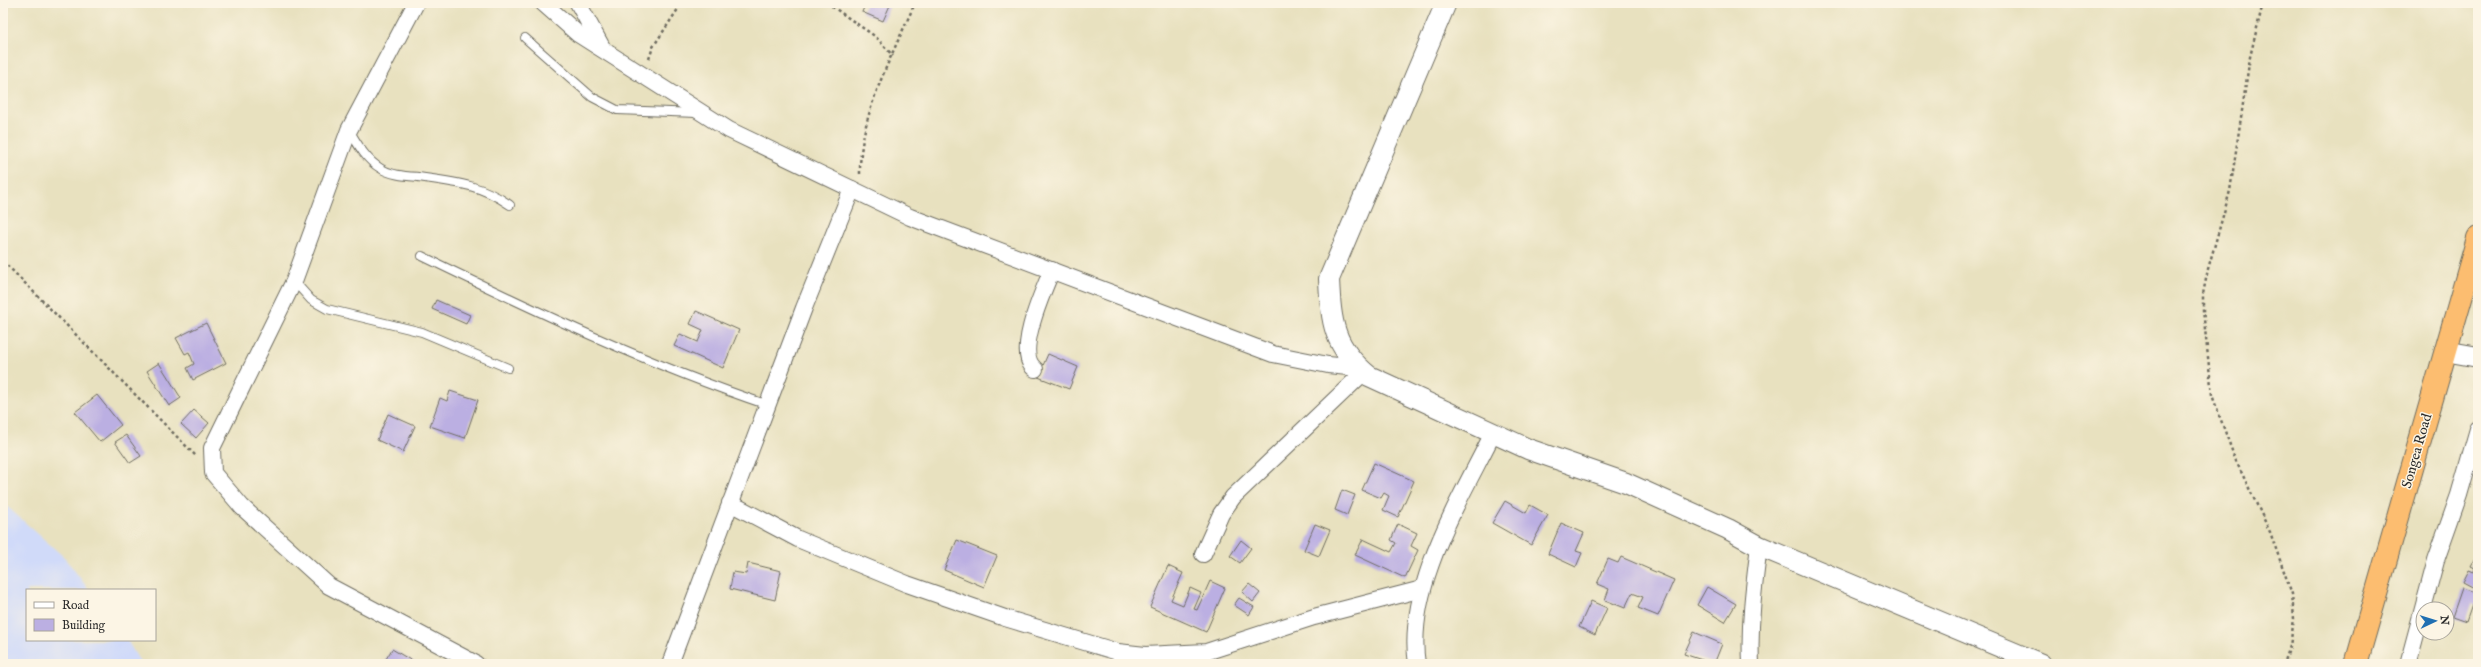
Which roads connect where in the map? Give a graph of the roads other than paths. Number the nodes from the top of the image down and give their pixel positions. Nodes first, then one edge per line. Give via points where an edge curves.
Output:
1 (416, 3) edge
2 (543, 3) edge
3 (578, 3) edge
4 (1446, 3) edge
5 (525, 38) dead end
6 (603, 50) junction
7 (702, 113) junction
8 (349, 130) junction
9 (856, 191) junction
10 (510, 206) dead end
11 (2478, 238) edge
12 (422, 256) dead end
13 (1052, 270) junction
14 (294, 281) junction
15 (2445, 351) junction
16 (2478, 357) edge
17 (508, 368) dead end
18 (1035, 368) dead end
19 (1361, 370) junction
20 (768, 406) junction
21 (2478, 428) edge
22 (1493, 433) junction
23 (730, 503) junction
24 (1759, 546) junction
25 (1203, 554) dead end
26 (1422, 589) junction
27 (476, 664) edge
28 (670, 664) edge
29 (1417, 664) edge
30 (1751, 664) edge
31 (2041, 664) edge
32 (2356, 664) edge
33 (2408, 664) edge

1 - 8 street
2 - 6 street via 578,34
3 - 6 street
4 - 19 street via 1329,279 1331,320 1341,347
5 - 7 lane via 592,97 617,110
6 - 7 street
7 - 9 street via 729,130
8 - 10 lane via 362,151 380,168 400,175 465,184 493,193
8 - 14 street
9 - 13 street via 910,217
9 - 20 street via 804,308
11 - 15 highway, Songea Road
12 - 20 lane via 573,329 709,386
13 - 18 street via 1042,292 1027,343 1026,353 1029,362
13 - 19 street via 1273,354
14 - 17 lane via 311,300 327,310 422,332
14 - 27 street via 212,448 213,473 242,507 329,586
15 - 16 street
15 - 32 highway, Songea Road
19 - 22 street
19 - 25 street via 1233,497 1221,514
20 - 23 street
21 - 33 street via 2436,560
22 - 24 street via 1528,449 1626,483 1728,529
22 - 26 street via 1435,554
23 - 26 street via 798,539 906,584 1118,652 1145,655 1206,652 1314,617
23 - 28 street
24 - 30 street via 1750,639
24 - 31 street
26 - 29 street via 1415,618 1414,648

